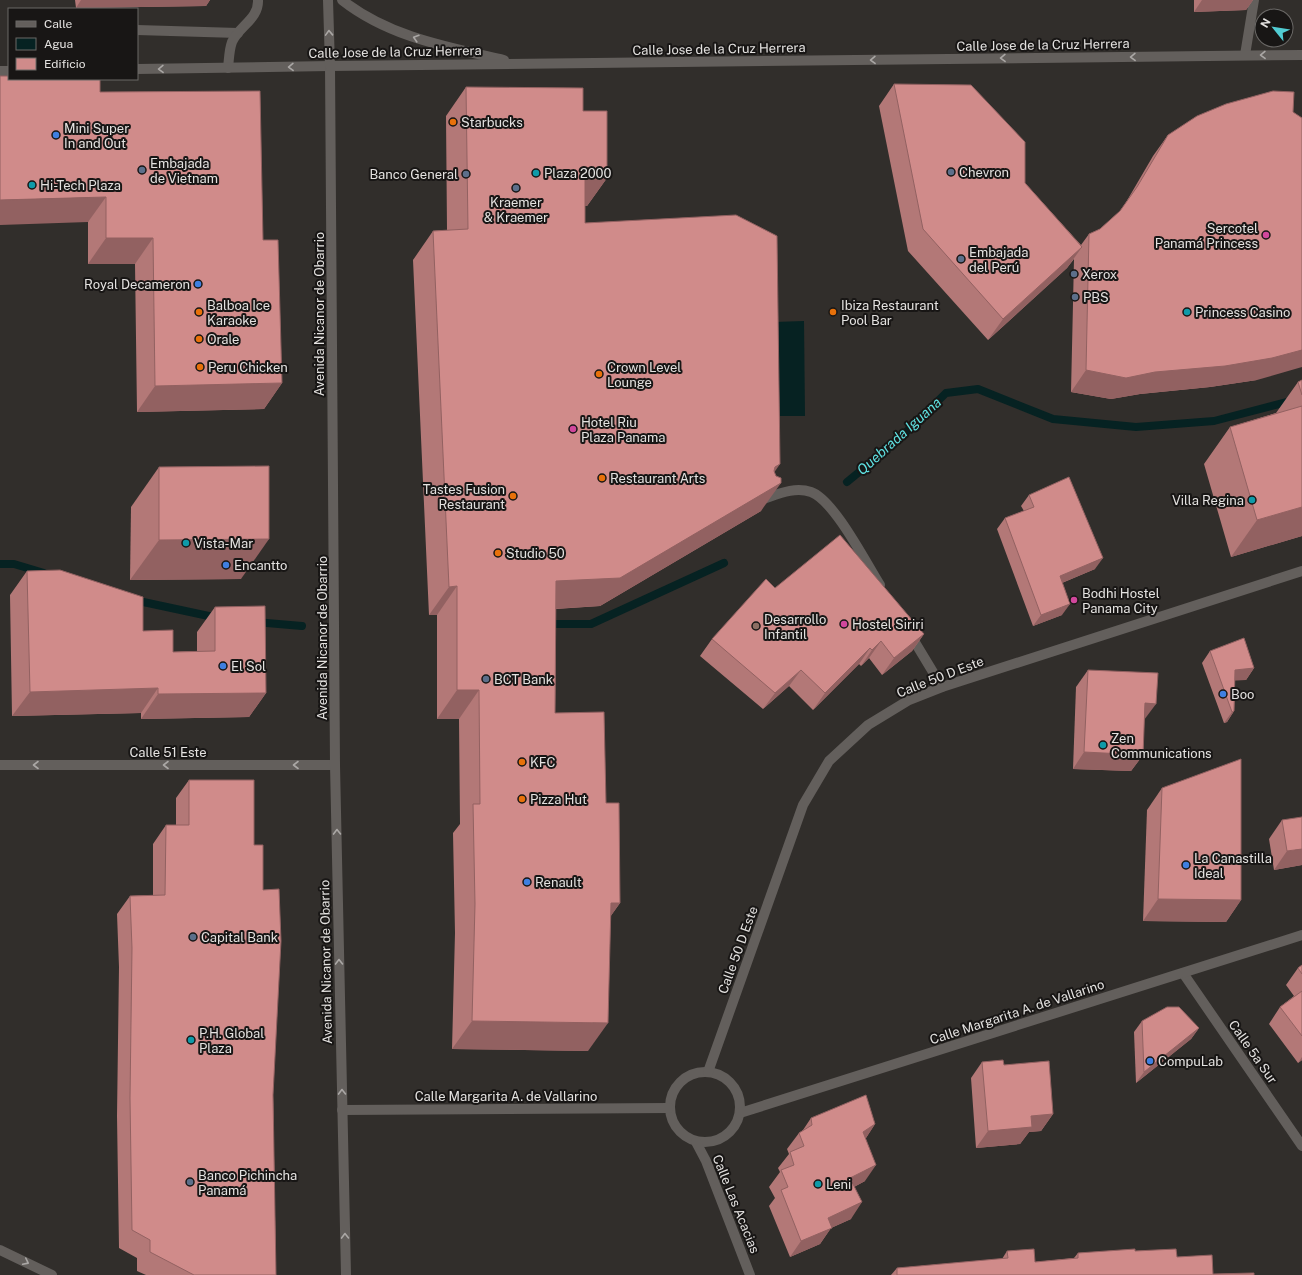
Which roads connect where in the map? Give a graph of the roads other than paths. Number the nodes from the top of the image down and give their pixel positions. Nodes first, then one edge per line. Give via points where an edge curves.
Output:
1 (258, 0) edge
2 (328, 0) edge
3 (342, 0) edge
4 (1254, 0) edge
5 (138, 30) edge
6 (238, 33) junction
7 (1302, 55) edge
8 (1245, 56) junction
9 (522, 64) junction
10 (330, 66) junction
11 (228, 68) junction
12 (138, 69) edge
13 (760, 500) edge
14 (1302, 572) edge
15 (884, 592) edge
16 (905, 626) edge
17 (942, 687) junction
18 (0, 764) edge
19 (335, 766) junction
20 (1302, 935) edge
21 (1183, 973) junction
22 (708, 1072) junction
23 (669, 1108) junction
24 (342, 1110) junction
25 (740, 1113) junction
26 (696, 1142) junction
27 (1302, 1146) edge
28 (0, 1250) edge
29 (52, 1275) edge
30 (346, 1275) edge
31 (750, 1275) edge

1 - 6 street via 254,17
10 -> 2 street, Avenida Nicanor de Obarrio
9 -> 3 street via 405,35 369,18
4 - 8 street
5 - 6 street
6 - 11 street via 232,42
7 -> 8 street, Calle Jose de la Cruz Herrera
8 -> 9 street, Calle Jose de la Cruz Herrera
9 - 10 street, Calle Jose de la Cruz Herrera
10 -> 11 street, Calle Jose de la Cruz Herrera
10 - 19 street, Avenida Nicanor de Obarrio
11 -> 12 street, Calle Jose de la Cruz Herrera
13 - 15 street via 788,490 812,492 835,511
14 - 17 street, Calle 50 D Este
16 - 17 street
17 - 22 street, Calle 50 D Este via 909,700 868,725 829,761 803,805
19 -> 18 street, Calle 51 Este
24 -> 19 street, Avenida Nicanor de Obarrio
20 - 21 street, Calle Margarita A. de Vallarino
21 - 25 street, Calle Margarita A. de Vallarino
21 - 27 street, Calle 5a Sur
22 - 23 street via 696,1073 685,1078 671,1096
22 - 25 street via 729,1081 736,1090
23 - 24 street, Calle Margarita A. de Vallarino
23 - 26 street via 671,1120 677,1130
30 -> 24 street, Avenida Nicanor de Obarrio
25 - 26 street via 729,1134 708,1143
26 - 31 street, Calle Las Acacias via 706,1161
28 -> 29 street

